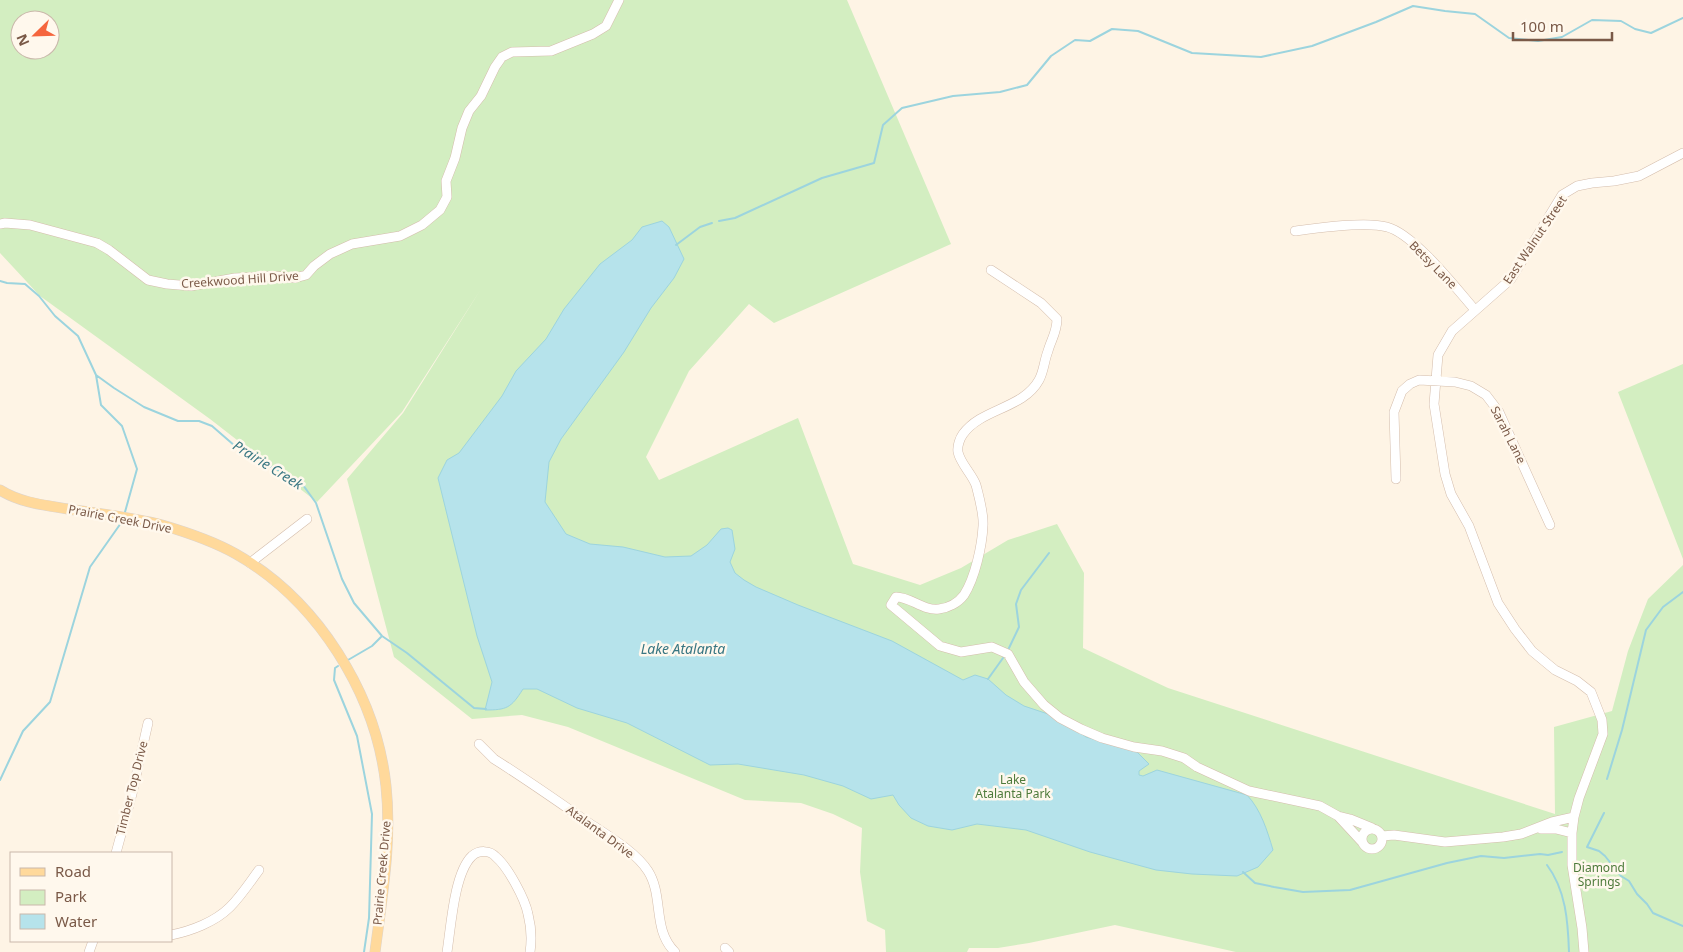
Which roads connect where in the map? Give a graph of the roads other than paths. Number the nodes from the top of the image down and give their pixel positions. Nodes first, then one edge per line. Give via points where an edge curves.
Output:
1 (619, 0) edge
2 (1683, 153) edge
3 (0, 224) edge
4 (1295, 231) dead end
5 (990, 270) dead end
6 (1475, 310) junction
7 (1435, 380) junction
8 (1396, 479) dead end
9 (0, 490) edge
10 (0, 497) edge
11 (14, 499) junction
12 (307, 520) dead end
13 (1550, 525) dead end
14 (250, 563) junction
15 (148, 723) dead end
16 (479, 744) dead end
17 (1338, 816) junction
18 (1574, 817) junction
19 (1372, 828) junction
20 (1538, 829) junction
21 (1572, 833) junction
22 (1382, 836) junction
23 (1363, 843) junction
24 (116, 852) edge
25 (259, 870) dead end
26 (172, 935) edge
27 (375, 952) edge
28 (447, 952) edge
29 (530, 952) edge
30 (675, 952) edge
31 (1584, 952) edge

1 - 3 street, Creekwood Hill Drive via 606,26 593,34 551,51 512,52 502,58 462,128 446,181 447,197 440,210 422,225 400,236 352,244 330,254 306,274 295,278 235,278 191,286 167,284 148,280 98,243 30,226
2 - 6 street, East Walnut Street via 1639,176 1592,182 1562,195 1511,279
4 - 6 street, Betsy Lane via 1323,227 1387,227 1402,234 1426,254
5 - 17 street via 1040,303 1057,319 1057,329 1040,380 1031,392 962,434 958,452 975,484 984,524 981,546 964,595 953,606 938,610 900,597 896,597 891,605 940,646 961,652 992,647 1008,654 1024,682 1044,705 1081,729 1102,738 1184,758 1249,791 1320,806
6 - 7 street, East Walnut Street via 1452,331 1442,347
7 - 8 street, Sarah Lane via 1419,380 1402,390 1394,412
7 - 13 street, Sarah Lane via 1471,386 1486,395 1499,412
7 - 18 street, East Walnut Street via 1434,404 1445,474 1498,603 1532,651 1591,692 1602,720 1603,734
9 - 11 main road, Prairie Creek Drive
10 - 11 street
11 - 14 main road, Prairie Creek Drive via 160,525 197,536
12 - 14 street
14 - 27 main road, Prairie Creek Drive via 301,604 327,635 372,721 382,758 388,830
15 - 24 street, Timber Top Drive
16 - 30 street, Atalanta Drive via 494,759 638,858 656,890 661,928
17 - 19 street
17 - 23 street
18 - 20 street
18 - 21 street, East Walnut Street
19 - 22 street via 1379,830
19 - 23 street via 1363,833
20 - 21 street
20 - 22 street via 1503,837 1445,842
21 - 31 street, East Walnut Street via 1572,865
22 - 23 street via 1380,846 1374,849
25 - 26 street via 230,907 190,931
28 - 29 street via 458,883 466,864 480,852 496,856 517,885 528,912 532,941

